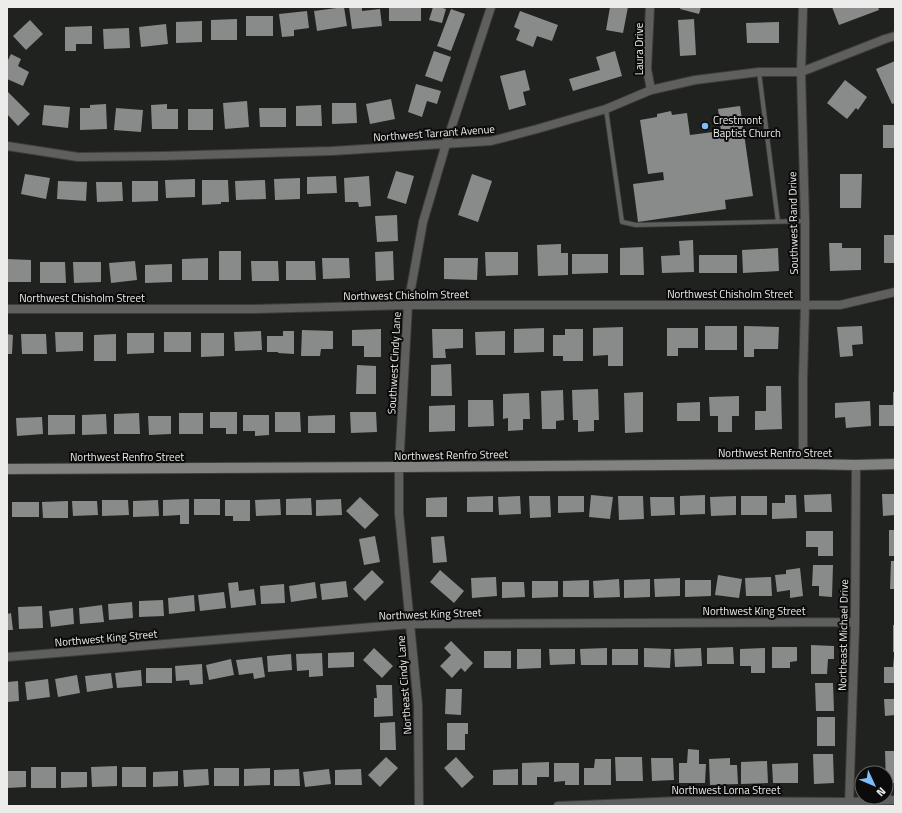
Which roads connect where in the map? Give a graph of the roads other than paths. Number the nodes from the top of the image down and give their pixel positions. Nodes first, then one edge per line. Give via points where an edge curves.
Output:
1 (490, 7) edge
2 (650, 7) edge
3 (803, 7) edge
4 (895, 36) edge
5 (758, 72) junction
6 (801, 72) junction
7 (652, 90) junction
8 (606, 109) junction
9 (446, 144) junction
10 (7, 146) edge
11 (805, 221) junction
12 (778, 222) junction
13 (895, 292) edge
14 (408, 305) junction
15 (805, 305) junction
16 (7, 309) edge
17 (803, 464) junction
18 (895, 464) edge
19 (856, 465) junction
20 (399, 467) junction
21 (7, 469) edge
22 (855, 622) junction
23 (410, 624) junction
24 (7, 657) edge
25 (895, 800) edge
26 (848, 804) edge
27 (419, 806) edge
28 (558, 806) edge

1 - 9 street, Southwest Cindy Lane
2 - 7 street, Laura Drive via 648,68
3 - 6 street, Southwest Rand Drive
4 - 6 street, Northwest Tarrant Avenue
5 - 6 street, Northwest Tarrant Avenue
5 - 7 street, Northwest Tarrant Avenue via 695,80
5 - 12 lane
6 - 11 street, Southwest Rand Drive
7 - 8 street, Northwest Tarrant Avenue
8 - 9 street, Northwest Tarrant Avenue via 491,141
8 - 12 lane via 622,222 636,226
9 - 10 street, Northwest Tarrant Avenue via 332,151 86,157
9 - 14 street, Southwest Cindy Lane via 423,222
11 - 12 lane
11 - 15 street, Southwest Rand Drive
13 - 15 street, Northwest Chisholm Street via 840,305
14 - 15 street, Northwest Chisholm Street
14 - 16 street, Northwest Chisholm Street via 253,309
14 - 20 street, Southwest Cindy Lane
15 - 17 street, Southwest Rand Drive
17 - 19 main road, Northwest Renfro Street
17 - 20 main road, Northwest Renfro Street
18 - 19 main road, Northwest Renfro Street
19 - 22 street, Northeast Michael Drive
20 - 21 main road, Northwest Renfro Street
20 - 23 street, Northeast Cindy Lane via 399,513
22 - 23 street, Northwest King Street
22 - 26 street, Northeast Michael Drive
23 - 24 street, Northwest King Street
23 - 27 street, Northeast Cindy Lane via 418,705
25 - 26 street, Northwest Lorna Street
26 - 28 street, Northwest Lorna Street via 664,801

